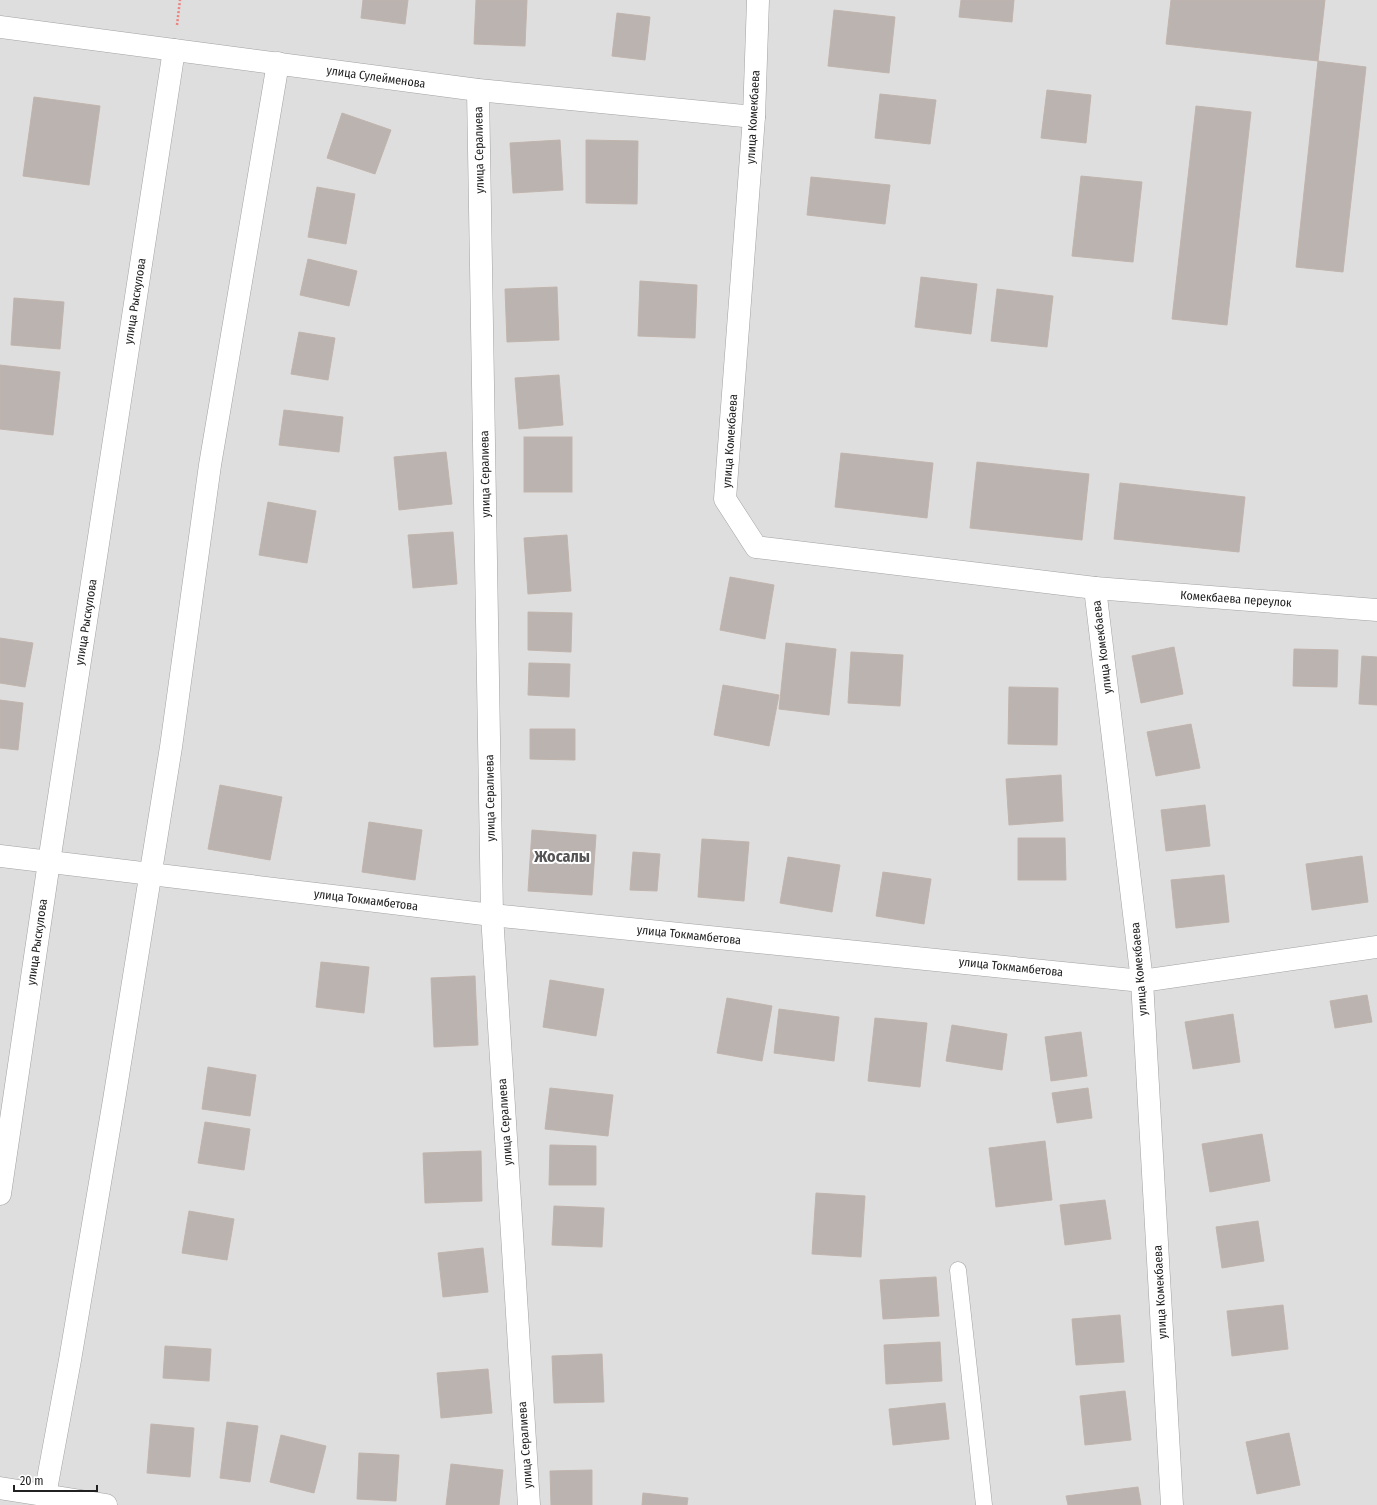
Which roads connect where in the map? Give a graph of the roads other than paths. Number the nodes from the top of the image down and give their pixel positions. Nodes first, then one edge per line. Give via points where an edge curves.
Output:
1 (758, 0) edge
2 (0, 27) edge
3 (174, 50) junction
4 (278, 63) junction
5 (478, 90) junction
6 (754, 117) junction
7 (1095, 588) junction
8 (1377, 610) edge
9 (0, 856) edge
10 (49, 862) junction
11 (150, 874) junction
12 (492, 915) junction
13 (1377, 947) edge
14 (1142, 981) junction
15 (0, 1194) edge
16 (958, 1270) dead end
17 (0, 1488) edge
18 (45, 1495) junction
19 (106, 1505) edge
20 (529, 1505) edge
21 (984, 1505) edge
22 (1172, 1505) edge

1 - 6 street, улица Комекбаева
2 - 3 street, улица Сулейменова
3 - 4 street, улица Сулейменова
3 - 10 street, улица Рыскулова
4 - 5 street, улица Сулейменова
4 - 11 street via 210,465 171,747
5 - 6 street, улица Сулейменова
5 - 12 street, улица Сералиева
6 - 7 street, улица Комекбаева via 725,499 756,547
7 - 8 street, Комекбаева переулок
7 - 14 street, улица Комекбаева
9 - 10 street, улица Токмамбетова
10 - 11 street, улица Токмамбетова
10 - 15 street, улица Рыскулова
11 - 12 street, улица Токмамбетова
11 - 18 street
12 - 14 street, улица Токмамбетова
12 - 20 street, улица Сералиева
13 - 14 street, улица Токмамбетова
14 - 22 street, улица Комекбаева
16 - 21 lane
17 - 18 street
18 - 19 street

